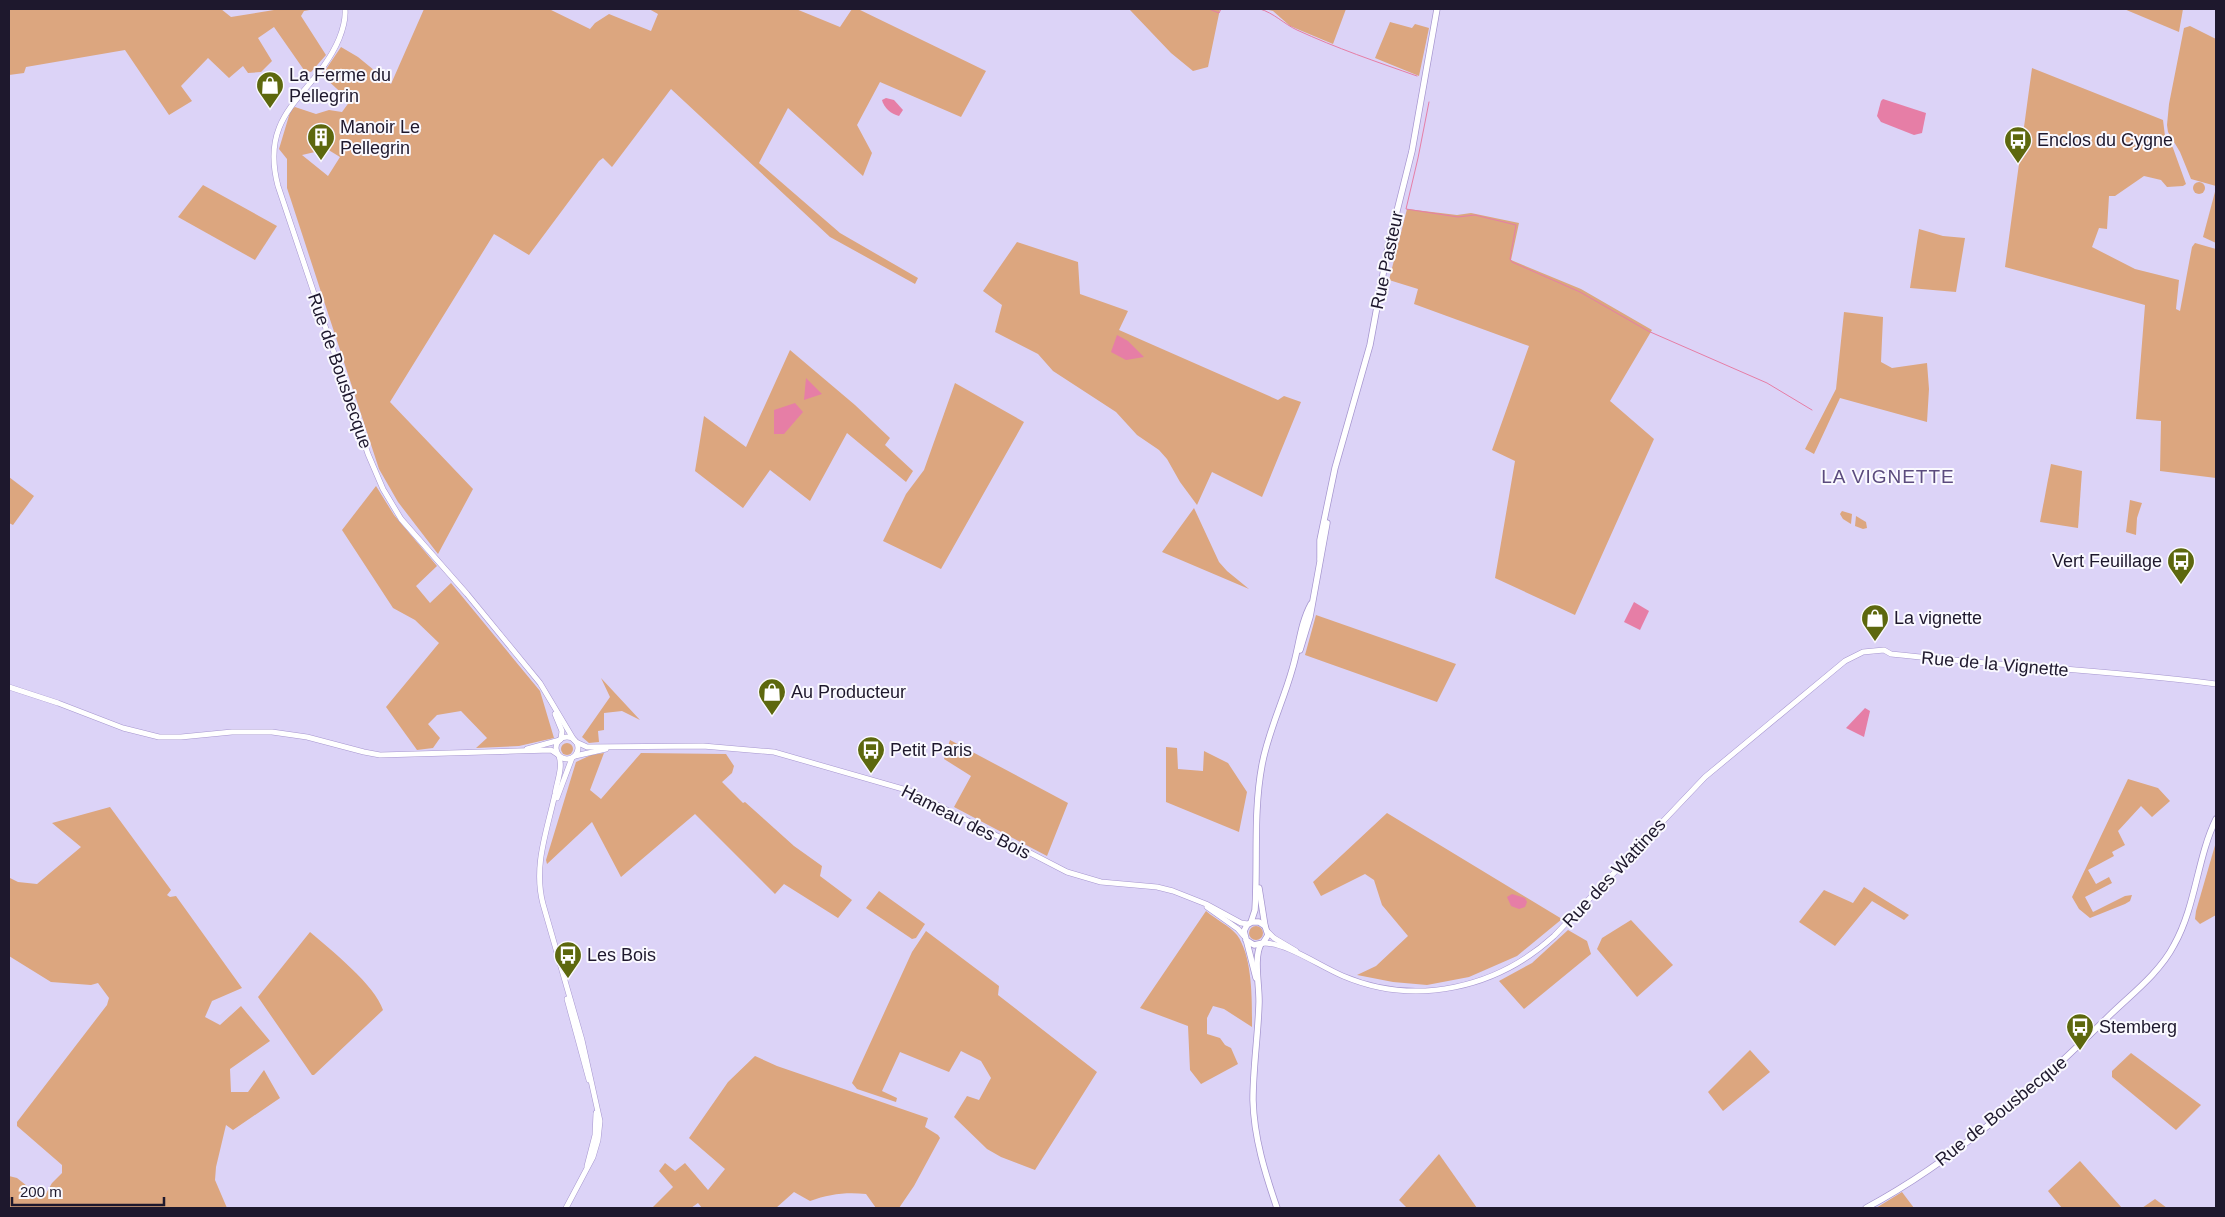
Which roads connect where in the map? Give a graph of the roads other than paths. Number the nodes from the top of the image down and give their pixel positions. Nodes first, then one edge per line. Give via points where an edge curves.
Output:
1 (345, 9) edge
2 (1437, 9) edge
3 (1884, 650) joint
4 (2216, 684) edge
5 (9, 687) edge
6 (549, 697) junction
7 (560, 740) junction
8 (575, 741) junction
9 (621, 748) junction
10 (512, 752) junction
11 (558, 754) junction
12 (573, 757) junction
13 (550, 818) junction
14 (2216, 819) edge
15 (1257, 866) junction
16 (1189, 897) junction
17 (1249, 923) junction
18 (1266, 928) junction
19 (1245, 938) junction
20 (1262, 944) junction
21 (1306, 958) junction
22 (1259, 993) junction
23 (566, 1208) edge
24 (1277, 1208) edge
25 (1866, 1208) edge

1 - 6 street, Rue de Bousbecque via 343,26 334,49 285,112 280,125 274,154 278,186 368,454 385,493 409,529 471,598
2 - 15 main road, Rue Pasteur via 1415,134 1388,247 1370,346 1340,445 1308,625 1269,734 1262,766 1257,810
3 - 4 street, Rue de la Vignette via 1888,654 1960,662
3 - 21 street, Rue des Wattines via 1849,658 1746,741 1693,789 1554,936 1512,968 1466,985 1411,991 1356,981
5 - 10 street via 148,735 180,738 226,732 272,732 380,755
6 - 7 street, Rue de Bousbecque via 561,729
6 - 8 street, Rue de Bousbecque
7 - 8 street
7 - 10 street
7 - 11 street via 556,746
8 - 9 street, Hameau des Bois via 586,747
8 - 12 street via 578,749
9 - 12 street, Hameau des Bois
9 - 16 street, Hameau des Bois via 703,746 774,752 910,791 1076,875 1101,882 1156,887
10 - 11 street via 551,750
11 - 12 street via 565,759
11 - 13 street via 560,771
12 - 13 street
13 - 23 street via 541,853 539,882 582,1040 600,1121 593,1157
14 - 25 main road, Rue de Bousbecque via 2181,930 2161,964 2048,1074 1942,1160
15 - 17 main road, Rue Pasteur via 1255,910
15 - 18 main road, Rue Pasteur
16 - 17 street, Hameau des Bois via 1241,923
16 - 19 street, Hameau des Bois via 1235,926
17 - 18 main road via 1259,922
17 - 19 main road via 1244,929
18 - 20 main road via 1266,939
18 - 21 street, Rue des Wattines via 1274,938
19 - 20 main road via 1253,945
19 - 22 main road
20 - 21 street, Rue des Wattines via 1272,944
20 - 22 main road via 1257,955
22 - 24 main road via 1254,1109 1262,1160

